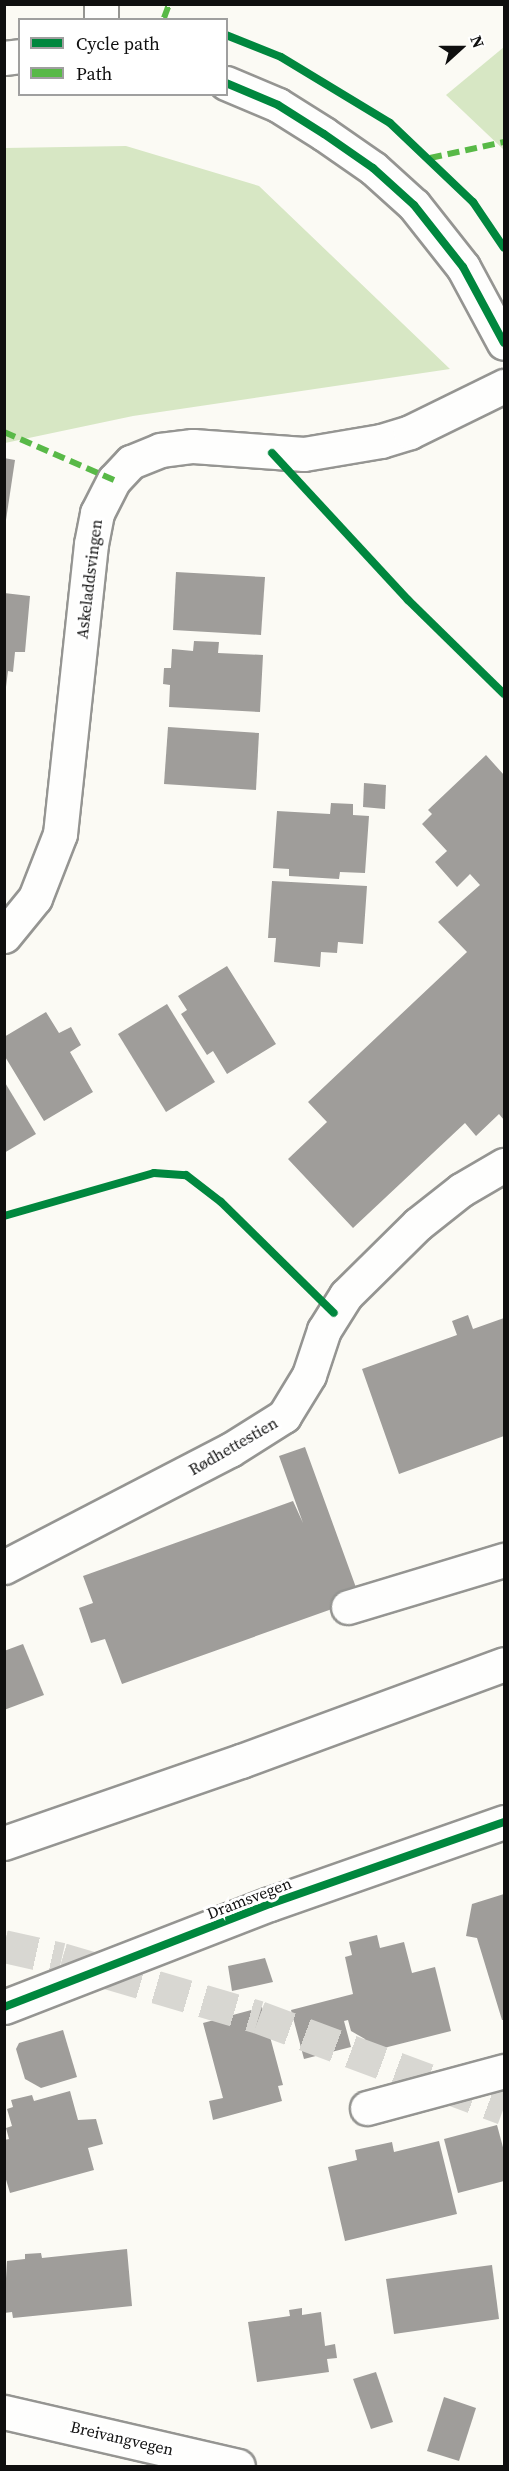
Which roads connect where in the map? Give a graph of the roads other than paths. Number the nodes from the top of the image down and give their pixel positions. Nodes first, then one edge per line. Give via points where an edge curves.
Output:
1 (228, 84) edge
2 (504, 343) edge
3 (504, 386) edge
4 (4, 936) edge
5 (504, 1165) edge
6 (504, 1560) edge
7 (4, 1568) edge
8 (348, 1607) dead end
9 (504, 1664) edge
10 (504, 1822) edge
11 (4, 1843) edge
12 (4, 2007) edge
13 (504, 2071) edge
14 (366, 2108) dead end
15 (4, 2412) edge
16 (238, 2466) edge

1 - 2 street via 278,105 324,134 373,168 414,205 463,267
3 - 4 street, Askeladdsvingen via 410,432 381,441 304,454 193,446 160,450 131,462 114,480 97,513 91,544 60,834 35,898
5 - 7 street, Rødhettestien via 461,1190 418,1224 346,1295 324,1330 309,1375 284,1416 230,1450
6 - 8 street
9 - 11 street
10 - 12 street, Dramsvegen via 270,1904
13 - 14 street
15 - 16 street, Breivangvegen

